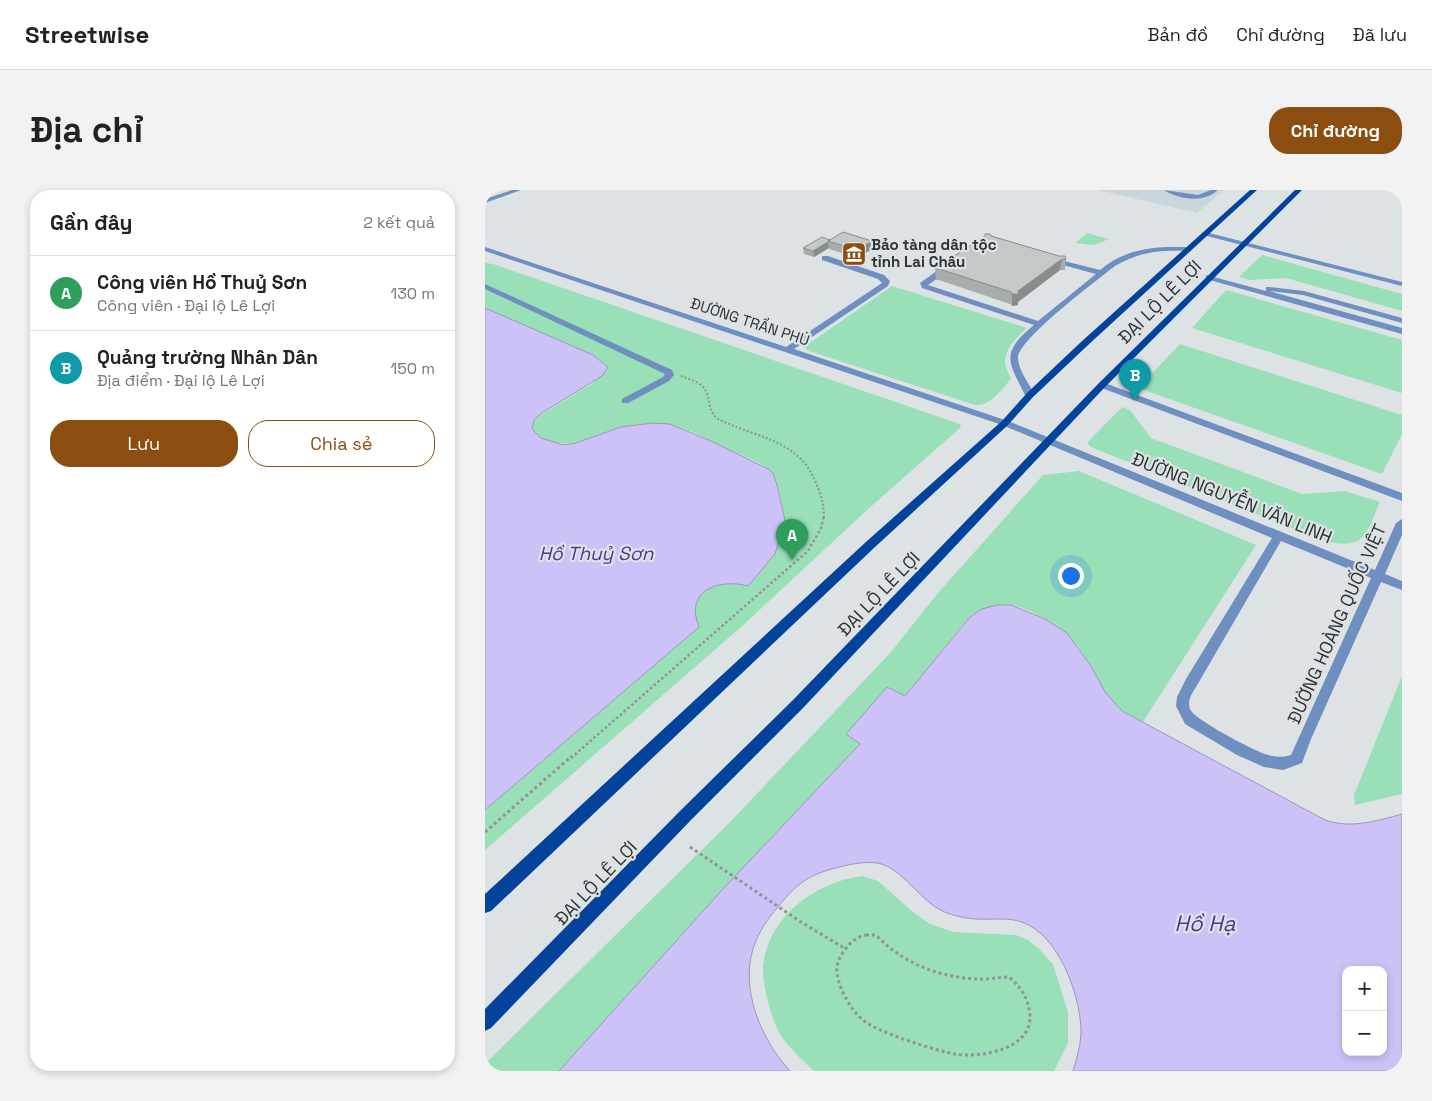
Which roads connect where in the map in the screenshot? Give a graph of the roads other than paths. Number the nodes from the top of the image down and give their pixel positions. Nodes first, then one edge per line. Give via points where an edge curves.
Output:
1 (518, 190) edge
2 (1167, 190) edge
3 (1215, 190) edge
4 (1254, 190) edge
5 (1299, 190) edge
6 (485, 201) edge
7 (1205, 234) junction
8 (1245, 244) junction
9 (485, 249) edge
10 (1188, 249) junction
11 (502, 255) junction
12 (1045, 257) edge
13 (825, 258) dead end
14 (485, 260) edge
15 (957, 260) edge
16 (1101, 273) junction
17 (1209, 277) junction
18 (1402, 284) edge
19 (485, 286) edge
20 (1249, 289) junction
21 (1402, 321) edge
22 (1040, 324) junction
23 (1402, 331) edge
24 (787, 350) junction
25 (1102, 385) junction
26 (1030, 395) junction
27 (625, 402) dead end
28 (1005, 423) junction
29 (1048, 442) junction
30 (1402, 497) edge
31 (1402, 523) edge
32 (1279, 536) junction
33 (1378, 577) junction
34 (1402, 586) edge
35 (485, 905) edge
36 (485, 1022) edge

1 - 6 street
2 - 3 street via 1199,197
4 - 7 main road, ĐẠI LỘ LÊ LỢI
5 - 8 main road, ĐẠI LỘ LÊ LỢI
7 - 8 street
7 - 10 main road, ĐẠI LỘ LÊ LỢI
8 - 17 main road, ĐẠI LỘ LÊ LỢI
8 - 18 street
9 - 11 street, ĐƯỜNG TRẦN PHÚ
10 - 16 street via 1142,251 1118,260
10 - 26 main road, ĐẠI LỘ LÊ LỢI
11 - 14 street
11 - 24 street, ĐƯỜNG TRẦN PHÚ
12 - 16 street
13 - 24 street via 881,277 885,284
15 - 22 street via 926,281 925,286
16 - 22 street
17 - 20 street
17 - 25 main road, ĐẠI LỘ LÊ LỢI
19 - 27 street via 669,372 666,379
20 - 21 street via 1292,290
20 - 23 street
22 - 26 street via 1018,346 1013,359
24 - 28 street, ĐƯỜNG TRẦN PHÚ
25 - 29 main road, ĐẠI LỘ LÊ LỢI
25 - 30 street
26 - 28 main road, ĐẠI LỘ LÊ LỢI
28 - 29 street, ĐƯỜNG TRẦN PHÚ
28 - 35 main road, ĐẠI LỘ LÊ LỢI
29 - 32 street, ĐƯỜNG NGUYỄN VĂN LINH
29 - 36 main road, ĐẠI LỘ LÊ LỢI via 798,704
31 - 33 street, ĐƯỜNG HOÀNG QUỐC VIỆT
32 - 33 street, ĐƯỜNG NGUYỄN VĂN LINH
32 - 33 street, ĐƯỜNG HOÀNG QUỐC VIỆT via 1191,683 1181,706 1190,720 1242,750 1276,764 1297,759
33 - 34 street, ĐƯỜNG NGUYỄN VĂN LINH

